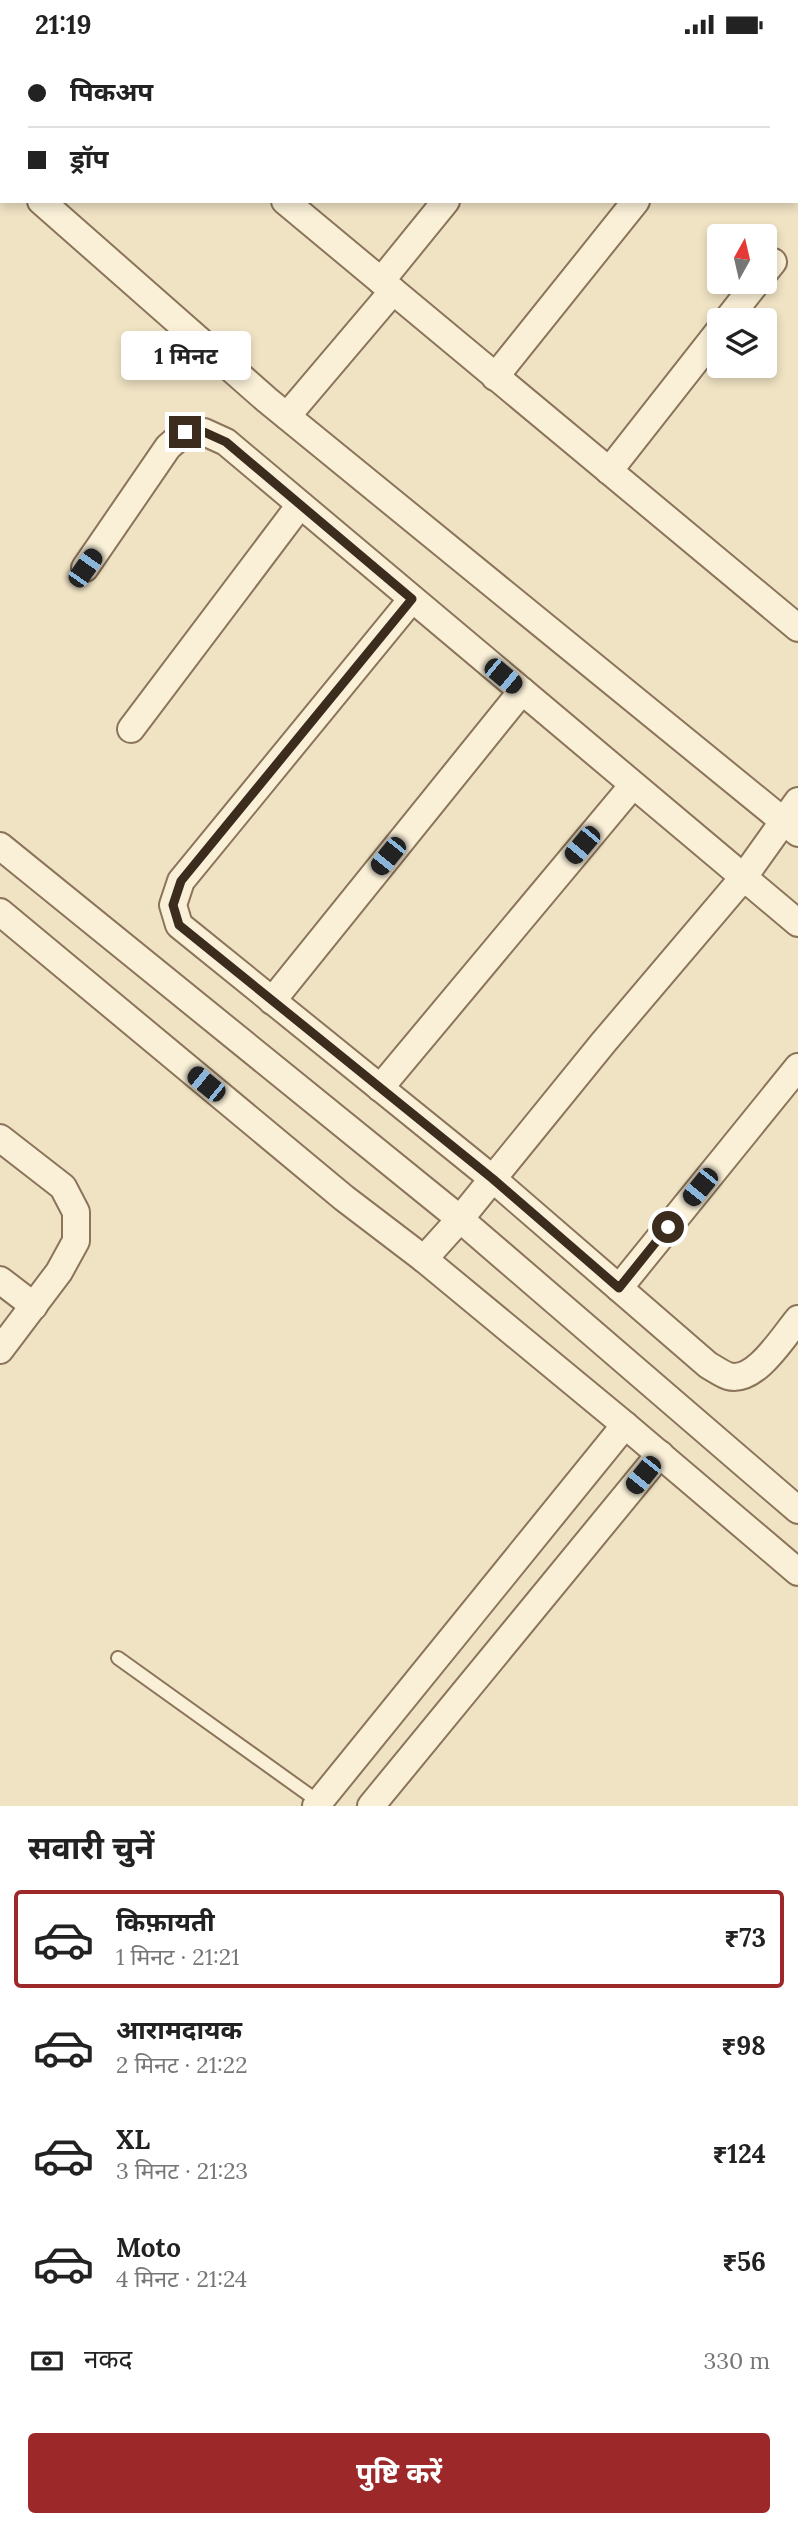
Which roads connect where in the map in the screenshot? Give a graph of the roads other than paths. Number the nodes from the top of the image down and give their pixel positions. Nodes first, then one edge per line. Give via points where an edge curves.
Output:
1 (43, 203) edge
2 (287, 203) edge
3 (445, 203) edge
4 (634, 203) edge
5 (387, 286) junction
6 (748, 294) edge
7 (736, 308) edge
8 (707, 346) edge
9 (495, 377) junction
10 (287, 416) junction
11 (609, 471) junction
12 (300, 505) junction
13 (85, 568) dead end
14 (412, 599) junction
15 (798, 628) edge
16 (522, 691) junction
17 (131, 729) dead end
18 (633, 785) junction
19 (793, 818) edge
20 (0, 846) edge
21 (743, 878) junction
22 (0, 912) edge
23 (798, 923) edge
24 (272, 1000) junction
25 (798, 1067) edge
26 (380, 1087) junction
27 (0, 1138) edge
28 (493, 1179) junction
29 (460, 1219) junction
30 (424, 1259) junction
31 (0, 1280) edge
32 (619, 1288) junction
33 (34, 1306) junction
34 (798, 1319) edge
35 (0, 1350) edge
36 (625, 1425) junction
37 (660, 1454) junction
38 (798, 1510) edge
39 (798, 1572) edge
40 (118, 1658) dead end
41 (317, 1804) edge
42 (371, 1806) edge

1 - 10 street
2 - 5 street
3 - 5 street
4 - 9 street
5 - 9 street
5 - 10 street
6 - 7 street
8 - 11 street
9 - 11 street
10 - 19 street
11 - 15 street
12 - 13 street via 226,442 204,432 185,432 168,447
12 - 14 street
12 - 17 street
14 - 16 street
14 - 24 street via 181,881 173,905 179,925
16 - 18 street
16 - 24 street
18 - 21 street
18 - 26 street
19 - 21 street
20 - 29 street
21 - 23 street
21 - 28 street
22 - 30 street
24 - 26 street
25 - 32 street
26 - 28 street
27 - 33 street via 63,1187 76,1212 76,1241
28 - 29 street
28 - 32 street
29 - 30 street
29 - 38 street
30 - 36 street
31 - 33 street
32 - 34 street via 708,1366 730,1377 747,1376
33 - 35 street
36 - 37 street
36 - 41 street
37 - 39 street
37 - 42 street
40 - 41 lane

